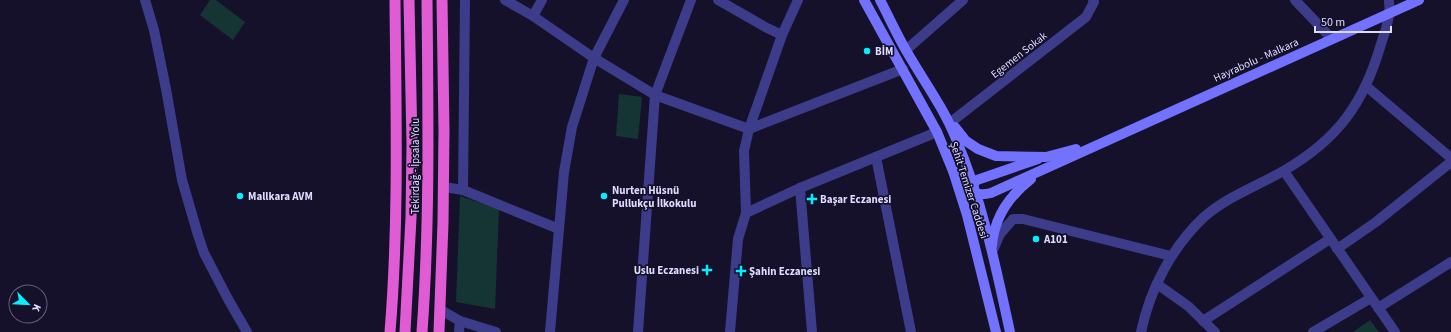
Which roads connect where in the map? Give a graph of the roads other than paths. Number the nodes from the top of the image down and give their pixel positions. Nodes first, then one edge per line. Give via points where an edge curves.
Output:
1 (145, 0) edge
2 (395, 0) edge
3 (409, 0) edge
4 (427, 0) edge
5 (442, 0) edge
6 (465, 0) edge
7 (505, 0) edge
8 (542, 0) edge
9 (624, 0) edge
10 (691, 0) edge
11 (718, 0) edge
12 (798, 0) edge
13 (864, 0) edge
14 (880, 0) edge
15 (963, 0) edge
16 (1093, 0) edge
17 (1295, 0) edge
18 (1389, 0) edge
19 (1419, 0) edge
20 (1390, 13) junction
21 (533, 16) junction
22 (782, 35) junction
23 (1332, 39) junction
24 (906, 50) junction
25 (594, 58) junction
26 (902, 69) junction
27 (1366, 86) junction
28 (655, 94) junction
29 (950, 121) junction
30 (749, 129) junction
31 (937, 132) junction
32 (1103, 142) junction
33 (876, 157) junction
34 (1046, 157) junction
35 (1451, 158) edge
36 (1451, 162) edge
37 (1048, 168) junction
38 (953, 171) junction
39 (1284, 171) junction
40 (444, 187) junction
41 (800, 188) junction
42 (972, 189) junction
43 (462, 190) junction
44 (746, 213) junction
45 (967, 215) junction
46 (559, 229) junction
47 (1330, 239) junction
48 (1337, 249) junction
49 (992, 254) junction
50 (1171, 256) junction
51 (1451, 262) edge
52 (1157, 284) junction
53 (1371, 298) junction
54 (1378, 308) junction
55 (441, 310) junction
56 (460, 321) junction
57 (1203, 321) junction
58 (247, 332) edge
59 (390, 332) edge
60 (406, 332) edge
61 (422, 332) edge
62 (439, 332) edge
63 (459, 332) edge
64 (496, 332) edge
65 (550, 332) edge
66 (638, 332) edge
67 (730, 332) edge
68 (812, 332) edge
69 (911, 332) edge
70 (996, 332) edge
71 (1010, 332) edge
72 (1141, 332) edge
73 (1215, 332) edge
74 (1313, 332) edge
75 (1395, 332) edge

1 - 58 street via 154,30 182,180 198,235 204,253
2 - 59 highway via 397,138
3 - 60 highway, Tekirdağ - İpsala Yolu via 412,144
4 - 61 highway, Tekirdağ - İpsala Yolu via 428,218
5 - 40 highway
6 - 43 street
7 - 21 street
8 - 21 street
9 - 25 street
10 - 28 street
11 - 22 street
12 - 22 street
13 - 26 main road, Şehit Temizer Caddesi
14 - 24 main road, Şehit Temizer Caddesi
15 - 24 street
16 - 29 street, Egemen Sokak via 1086,17
17 - 23 street
18 - 20 street
19 - 20 main road, Hayrabolu - Malkara
20 - 23 main road, Hayrabolu - Malkara
20 - 27 street
21 - 25 street
22 - 30 street
23 - 32 main road, Hayrabolu - Malkara
24 - 29 main road, Şehit Temizer Caddesi
25 - 28 street
25 - 46 street via 572,126 564,172
26 - 30 street
26 - 31 main road, Şehit Temizer Caddesi
27 - 35 street
27 - 39 street via 1355,106 1333,135
28 - 30 street
28 - 66 street
29 - 34 main road via 966,141 996,156
29 - 42 main road, Şehit Temizer Caddesi
30 - 44 street via 744,151
31 - 33 street
31 - 38 main road, Şehit Temizer Caddesi
32 - 34 main road
32 - 37 main road
33 - 41 street
33 - 69 street
34 - 42 main road via 977,180
36 - 48 street via 1376,222
37 - 42 main road via 992,193 983,195
37 - 49 main road via 1020,188 1002,211 995,225
38 - 42 main road via 960,182
38 - 45 main road, Şehit Temizer Caddesi
39 - 47 street
39 - 50 street via 1223,203 1191,231
40 - 43 street
40 - 55 highway
41 - 44 street
41 - 68 street
42 - 45 main road via 966,196
42 - 49 main road, Şehit Temizer Caddesi
43 - 46 street
44 - 67 street via 738,240
45 - 70 main road, Şehit Temizer Caddesi
46 - 65 street
47 - 48 street
47 - 57 street
48 - 53 street
49 - 50 street via 1000,234 1013,219 1023,219
49 - 71 main road, Şehit Temizer Caddesi
50 - 52 street
51 - 54 street
52 - 57 street via 1188,306
52 - 72 street
53 - 54 street
53 - 74 street
54 - 75 street
55 - 56 street
55 - 62 highway
56 - 63 street
56 - 64 street
57 - 73 street

